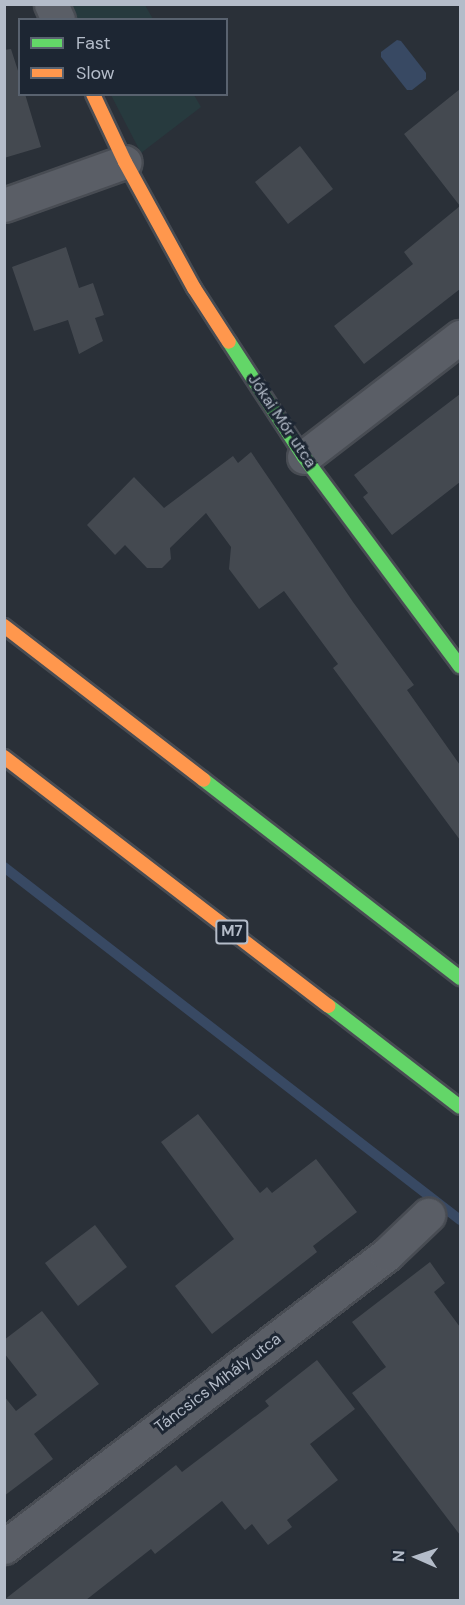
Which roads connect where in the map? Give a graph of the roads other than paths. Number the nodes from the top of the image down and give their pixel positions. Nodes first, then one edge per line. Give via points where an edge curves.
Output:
1 (51, 4) edge
2 (57, 18) edge
3 (94, 96) edge
4 (125, 162) junction
5 (4, 205) edge
6 (460, 337) edge
7 (304, 457) junction
8 (4, 626) edge
9 (460, 666) edge
10 (4, 757) edge
11 (460, 978) edge
12 (460, 1107) edge
13 (428, 1215) dead end
14 (4, 1547) edge

1 - 2 street
3 - 4 main road, Jókai Mór utca
4 - 5 street
4 - 7 main road, Jókai Mór utca via 194,288
6 - 7 street
7 - 9 main road, Jókai Mór utca
8 - 11 main road
10 - 12 main road, M7
13 - 14 street, Táncsics Mihály utca via 387,1254

